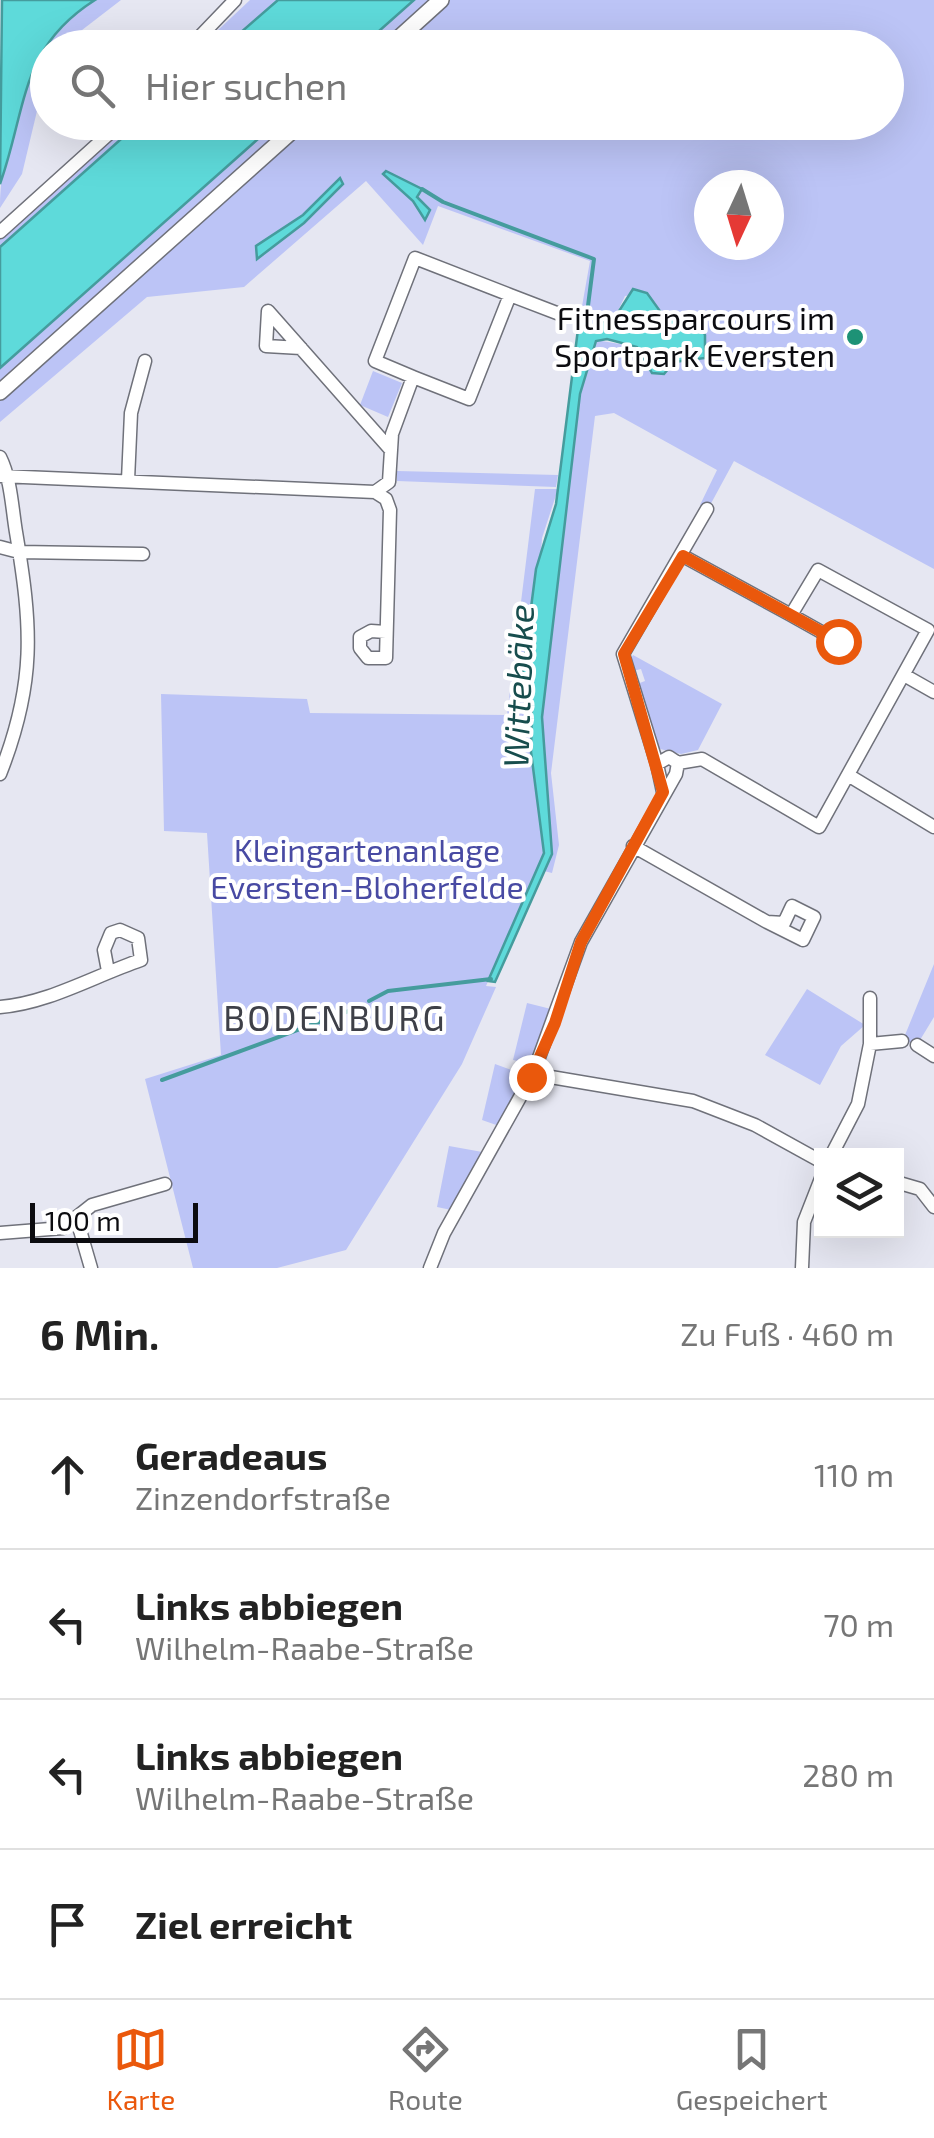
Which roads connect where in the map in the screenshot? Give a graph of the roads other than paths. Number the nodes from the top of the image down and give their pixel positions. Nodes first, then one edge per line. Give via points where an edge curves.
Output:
1 (235, 0) edge
2 (441, 0) edge
3 (206, 30) edge
4 (408, 30) edge
5 (102, 140) edge
6 (282, 140) edge
7 (0, 232) edge
8 (510, 295) junction
9 (562, 315) dead end
10 (300, 348) dead end
11 (144, 361) dead end
12 (413, 377) junction
13 (0, 392) edge
14 (390, 449) junction
15 (0, 457) edge
16 (4, 476) edge
17 (128, 480) junction
18 (375, 492) junction
19 (707, 509) dead end
20 (0, 547) edge
21 (20, 552) junction
22 (143, 554) dead end
23 (683, 556) junction
24 (791, 615) junction
25 (386, 632) dead end
26 (841, 643) dead end
27 (904, 675) junction
28 (934, 692) edge
29 (678, 763) junction
30 (658, 764) junction
31 (0, 774) edge
32 (848, 775) junction
33 (663, 792) junction
34 (934, 827) edge
35 (633, 846) junction
36 (766, 922) dead end
37 (108, 971) dead end
38 (870, 998) dead end
39 (0, 1007) edge
40 (870, 1044) junction
41 (934, 1056) edge
42 (533, 1074) junction
43 (835, 1148) edge
44 (814, 1158) edge
45 (165, 1184) dead end
46 (904, 1184) edge
47 (814, 1196) edge
48 (934, 1207) edge
49 (77, 1220) junction
50 (0, 1233) edge
51 (91, 1268) edge
52 (430, 1268) edge
53 (802, 1268) edge

1 - 3 street
2 - 4 street
5 - 7 street
6 - 13 street
8 - 9 street
8 - 12 street via 469,398
8 - 12 street via 415,258 375,361
10 - 14 street
11 - 17 street via 131,414
12 - 14 street
14 - 18 street via 389,482
15 - 16 street
16 - 17 street
16 - 21 street
17 - 18 street
18 - 25 street via 390,510
19 - 23 street
20 - 21 street
21 - 22 street
21 - 31 street via 30,662
23 - 24 street
23 - 30 street via 624,654
24 - 26 street
24 - 27 street via 813,574 830,576 928,630
27 - 28 street
27 - 32 street
29 - 30 street via 665,757
29 - 32 street via 702,759 819,827
29 - 33 street
30 - 33 street
32 - 34 street
33 - 35 street
35 - 36 street
35 - 42 street via 581,942
37 - 39 street via 34,1004
38 - 40 street
40 - 41 street via 910,1043
40 - 43 street via 858,1104
42 - 44 street via 693,1101
42 - 52 street
45 - 49 street via 92,1205
46 - 48 street via 920,1188
47 - 53 street via 804,1222
49 - 50 street via 63,1228
49 - 51 street

